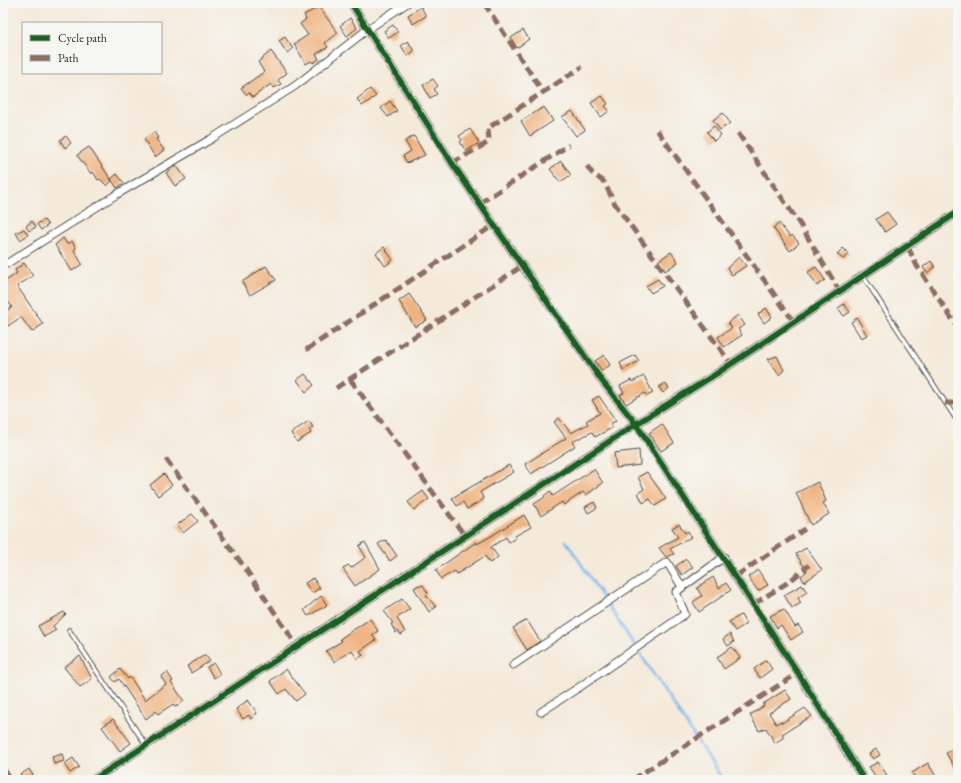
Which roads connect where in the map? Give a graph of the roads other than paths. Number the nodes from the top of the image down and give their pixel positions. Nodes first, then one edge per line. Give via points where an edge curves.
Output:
1 (351, 3) edge
2 (407, 3) edge
3 (368, 29) junction
4 (958, 212) edge
5 (3, 266) edge
6 (863, 276) junction
7 (958, 422) edge
8 (636, 424) junction
9 (724, 557) junction
10 (682, 587) junction
11 (69, 630) dead end
12 (513, 665) dead end
13 (541, 712) dead end
14 (146, 745) junction
15 (93, 780) edge
16 (864, 780) edge

1 - 3 street
2 - 3 street
3 - 5 street via 295,86
3 - 8 street via 452,163 602,381
4 - 6 street
6 - 7 lane
6 - 8 street
8 - 9 street
8 - 14 street
9 - 10 street
9 - 16 street
10 - 12 street via 666,562
10 - 13 street via 676,592 684,614
11 - 14 lane
14 - 15 street

